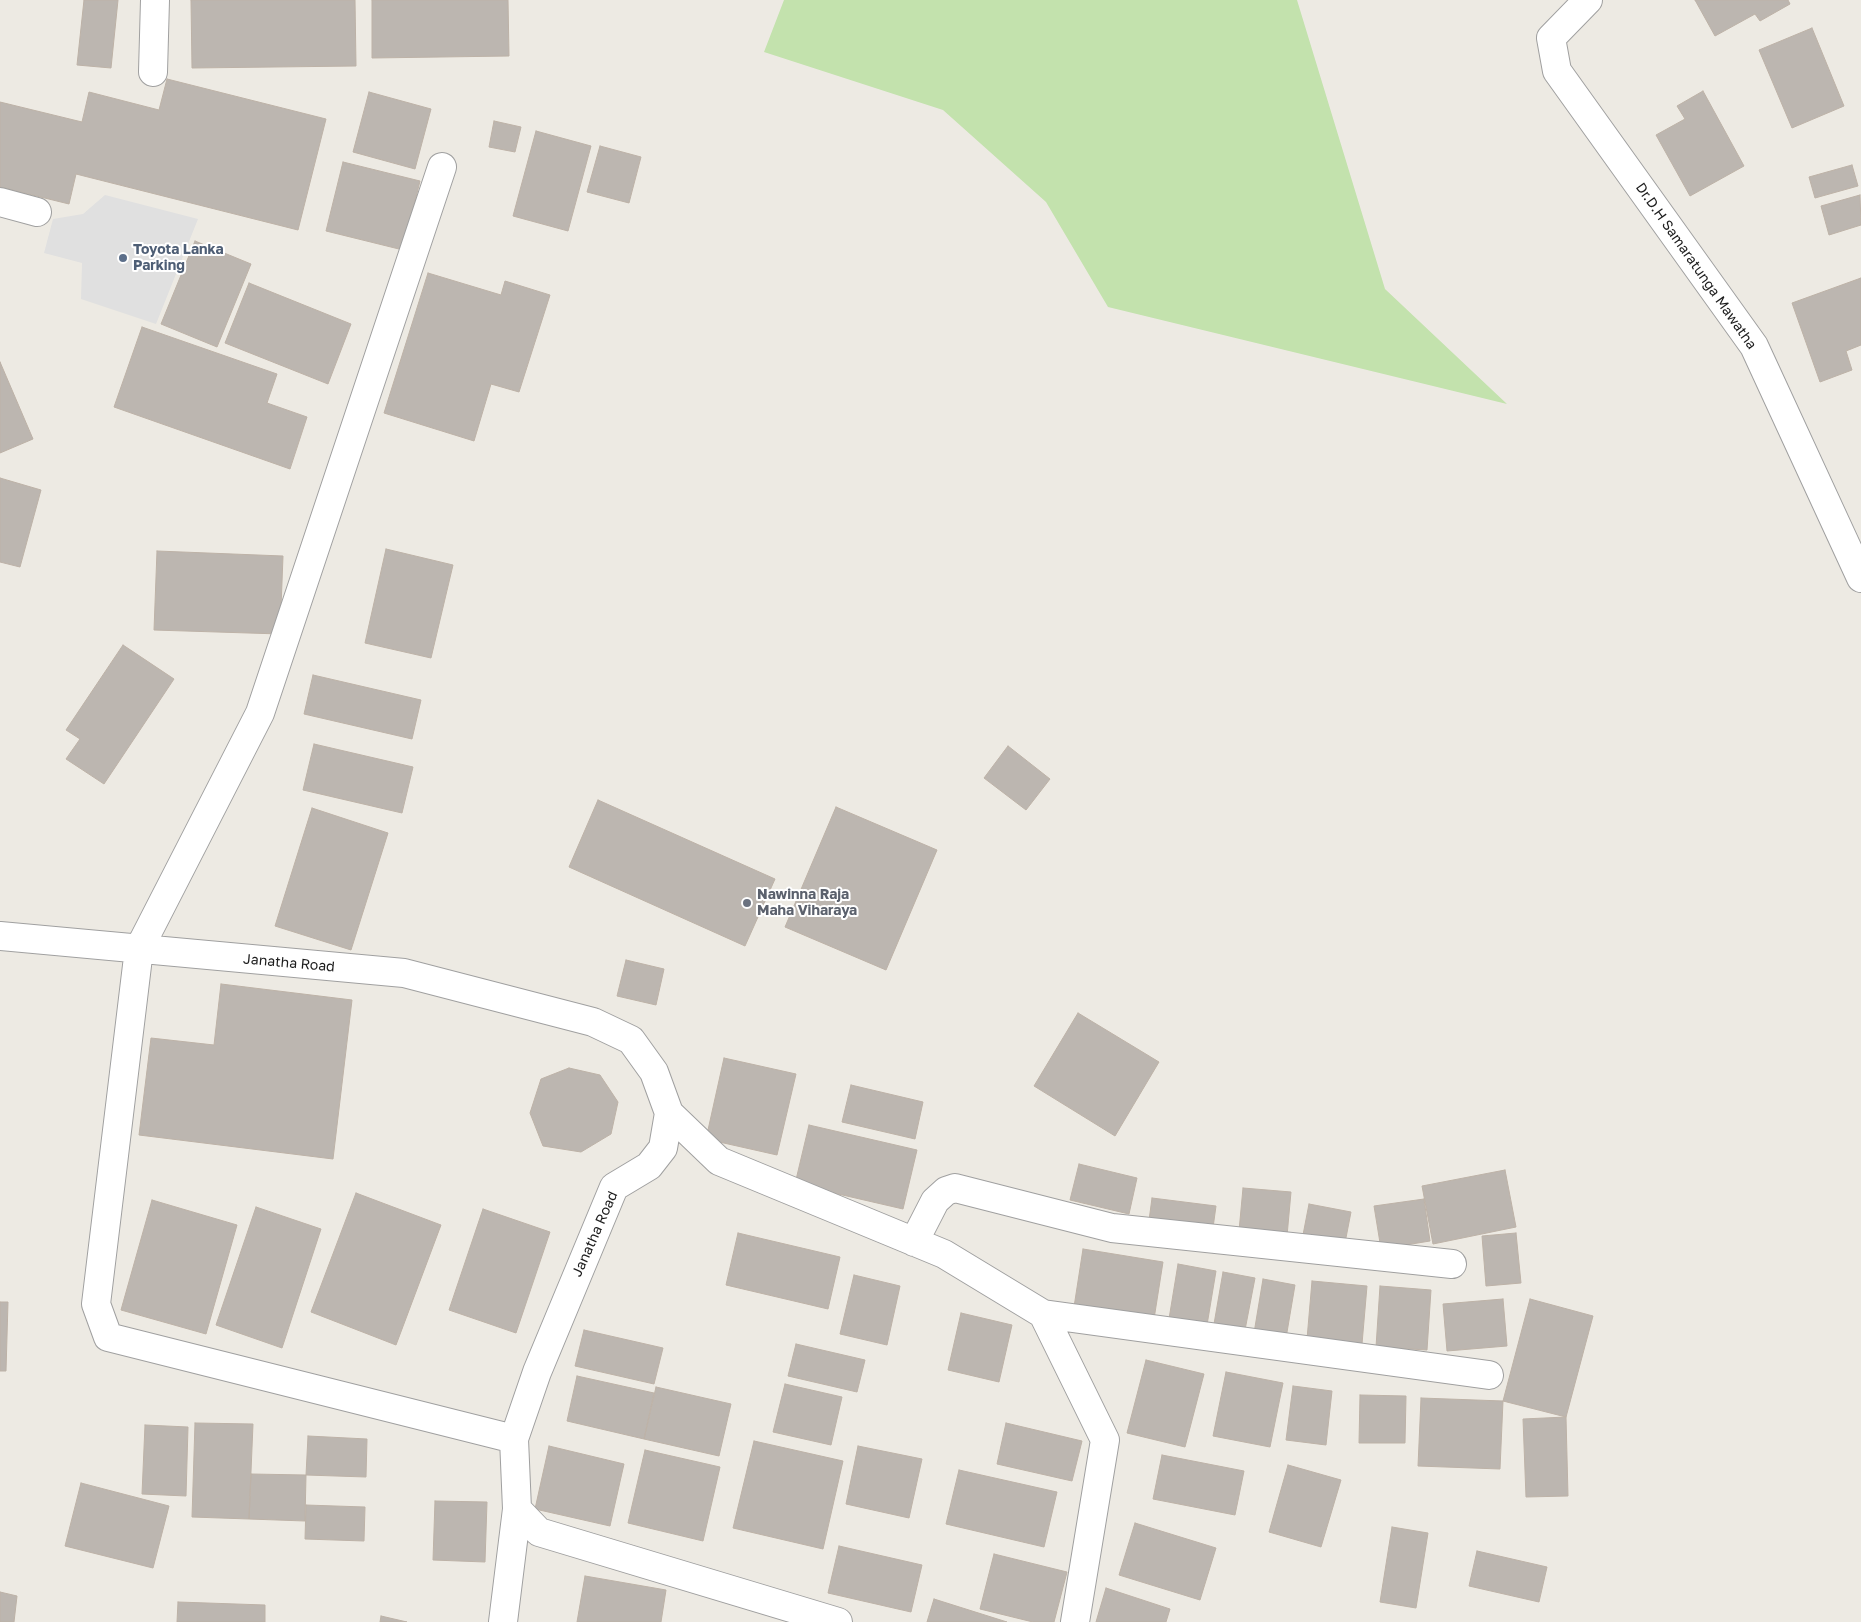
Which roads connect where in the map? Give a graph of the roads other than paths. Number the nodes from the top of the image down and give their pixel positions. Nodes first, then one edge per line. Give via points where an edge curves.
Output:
1 (155, 0) edge
2 (1588, 0) edge
3 (153, 72) dead end
4 (442, 167) dead end
5 (0, 202) edge
6 (37, 212) dead end
7 (1861, 578) edge
8 (0, 936) edge
9 (139, 949) junction
10 (669, 1113) junction
11 (914, 1242) junction
12 (1452, 1264) dead end
13 (1043, 1314) junction
14 (1489, 1375) dead end
15 (514, 1439) junction
16 (517, 1509) junction
17 (503, 1622) edge
18 (838, 1622) edge
19 (1075, 1622) edge

1 - 3 street
2 - 7 street, Dr.D.H Samaratunga Mawatha via 1551,38 1557,71 1754,346
4 - 9 street via 260,713
5 - 6 street
8 - 9 street, Janatha Road
9 - 10 street, Janatha Road via 404,973 593,1022 631,1040 654,1072
9 - 15 street via 96,1304 108,1336
10 - 11 street via 719,1161
10 - 15 street, Janatha Road via 663,1148 649,1166 614,1187 537,1372
11 - 12 street via 934,1201 955,1188 1112,1228
11 - 13 street via 944,1254
13 - 14 street
13 - 19 street via 1105,1440
15 - 16 street, Janatha Road
16 - 17 street, Janatha Road
16 - 18 street via 539,1532

